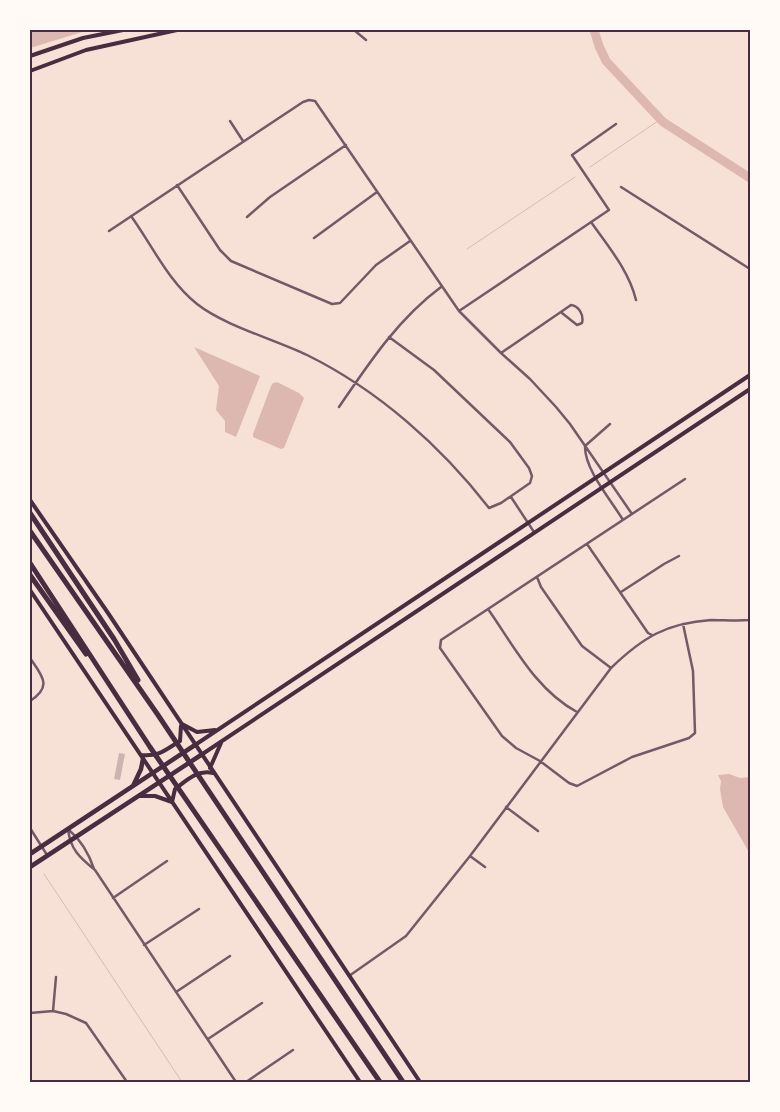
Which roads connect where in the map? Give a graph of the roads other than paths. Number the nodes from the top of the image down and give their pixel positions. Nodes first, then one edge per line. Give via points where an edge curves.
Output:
1 (123, 30) edge
2 (177, 30) edge
3 (354, 30) edge
4 (83, 38) junction
5 (366, 40) dead end
6 (86, 50) junction
7 (30, 56) edge
8 (30, 71) edge
9 (230, 121) dead end
10 (616, 124) dead end
11 (243, 141) junction
12 (346, 145) junction
13 (177, 185) junction
14 (620, 187) dead end
15 (377, 192) junction
16 (131, 216) junction
17 (246, 217) dead end
18 (591, 222) junction
19 (110, 231) dead end
20 (314, 238) dead end
21 (410, 241) junction
22 (750, 269) edge
23 (441, 287) junction
24 (636, 300) dead end
25 (459, 311) junction
26 (562, 313) junction
27 (389, 337) junction
28 (501, 353) junction
29 (750, 375) edge
30 (356, 382) junction
31 (750, 389) edge
32 (339, 407) dead end
33 (692, 414) junction
34 (610, 424) dead end
35 (698, 424) junction
36 (585, 446) junction
37 (603, 472) junction
38 (596, 477) junction
39 (685, 479) dead end
40 (610, 482) junction
41 (602, 487) junction
42 (511, 497) junction
43 (30, 500) edge
44 (30, 513) edge
45 (632, 514) junction
46 (623, 520) junction
47 (528, 522) junction
48 (30, 530) edge
49 (534, 532) junction
50 (587, 544) junction
51 (679, 556) dead end
52 (30, 563) edge
53 (30, 575) edge
54 (537, 577) junction
55 (30, 590) edge
56 (750, 590) edge
57 (620, 592) junction
58 (412, 600) junction
59 (488, 609) junction
60 (418, 610) junction
61 (750, 620) edge
62 (683, 624) junction
63 (652, 635) junction
64 (333, 652) junction
65 (30, 658) edge
66 (340, 662) junction
67 (611, 668) junction
68 (106, 680) junction
69 (30, 701) edge
70 (577, 712) junction
71 (158, 715) junction
72 (180, 724) junction
73 (217, 730) junction
74 (222, 741) junction
75 (194, 745) junction
76 (201, 755) junction
77 (142, 757) junction
78 (540, 761) junction
79 (210, 768) junction
80 (152, 773) junction
81 (213, 773) junction
82 (159, 783) junction
83 (133, 786) junction
84 (139, 796) junction
85 (172, 802) junction
86 (506, 807) junction
87 (30, 828) edge
88 (68, 829) junction
89 (538, 831) dead end
90 (77, 836) junction
91 (69, 841) junction
92 (42, 846) junction
93 (30, 854) edge
94 (47, 855) junction
95 (470, 856) junction
96 (167, 861) dead end
97 (485, 866) dead end
98 (30, 867) edge
99 (94, 870) junction
100 (113, 898) junction
101 (199, 909) dead end
102 (144, 945) junction
103 (230, 956) dead end
104 (349, 976) junction
105 (56, 977) dead end
106 (176, 992) junction
107 (262, 1003) dead end
108 (54, 1011) junction
109 (30, 1013) edge
110 (208, 1039) junction
111 (293, 1050) dead end
112 (127, 1082) edge
113 (236, 1082) edge
114 (246, 1082) edge
115 (360, 1082) edge
116 (380, 1082) edge
117 (403, 1082) edge
118 (420, 1082) edge

1 - 4 main road
2 - 6 main road
3 - 5 street
4 - 6 main road
4 - 7 main road
6 - 8 main road
9 - 11 street
10 - 18 street via 572,155 609,210
11 - 12 street via 309,100 315,101
11 - 13 street
12 - 15 street
12 - 17 street via 275,193
13 - 16 street
13 - 21 street via 227,258 332,304 340,304 376,265
14 - 22 street
15 - 20 street
15 - 21 street
16 - 19 street
16 - 30 street via 172,278 202,308 306,355
18 - 24 street via 624,271
18 - 25 street
21 - 23 street
23 - 25 street
23 - 27 street via 411,312
25 - 28 street
26 - 26 street via 577,325 582,323 582,316 574,305
26 - 28 street
27 - 30 street
27 - 42 street via 434,370 515,447 532,476 530,483
28 - 36 street via 544,393
29 - 33 main road
30 - 32 street
30 - 42 street via 448,461 489,508
31 - 35 main road
33 - 35 main road
33 - 37 main road
34 - 36 street
35 - 40 main road
36 - 37 street
36 - 38 street via 585,456
37 - 38 main road
37 - 40 street
38 - 41 street
38 - 47 main road
39 - 45 street
40 - 41 main road
40 - 45 street
41 - 46 street
41 - 49 main road
42 - 47 street
43 - 72 main road
44 - 71 highway via 114,639
45 - 46 street
46 - 50 street
47 - 49 street
47 - 58 main road
48 - 71 highway
49 - 60 main road
50 - 54 street
50 - 57 street
51 - 57 street
52 - 68 highway
53 - 68 highway
54 - 59 street
54 - 67 street via 582,646
55 - 77 main road
56 - 61 street
57 - 63 street
58 - 60 main road
58 - 64 main road
59 - 70 street via 539,684
59 - 78 street via 441,640 440,648 502,736
60 - 66 main road
61 - 62 street
62 - 63 street
62 - 78 street via 693,672 695,733 689,738 632,757 577,786
63 - 67 street
64 - 66 main road
64 - 73 main road
65 - 69 street via 44,686
66 - 74 main road
67 - 70 street
68 - 116 highway
70 - 78 street
71 - 117 highway
72 - 73 main road via 197,732
72 - 75 main road
72 - 77 main road via 180,741 152,757
73 - 75 main road
74 - 76 main road
74 - 79 main road
75 - 76 main road
75 - 80 main road
76 - 79 main road
76 - 82 main road
77 - 80 main road
77 - 83 main road via 141,769
78 - 86 street
79 - 81 main road
80 - 82 main road
80 - 83 main road
81 - 85 main road via 199,772 175,789
81 - 104 main road
82 - 84 main road
82 - 85 main road
83 - 88 main road
84 - 85 main road via 155,796
84 - 90 main road
85 - 115 main road
86 - 89 street
86 - 95 street
87 - 92 street
88 - 90 street
88 - 91 street
88 - 92 main road
90 - 91 main road
90 - 99 street via 90,856
91 - 94 main road
91 - 99 street via 81,859
92 - 93 main road
92 - 94 street
94 - 98 main road
95 - 97 street
95 - 104 street via 406,936
96 - 100 street
99 - 100 street
100 - 102 street
101 - 102 street
102 - 106 street
103 - 106 street
104 - 118 main road
105 - 108 street
106 - 110 street
107 - 110 street
108 - 109 street
108 - 112 street via 75,1016 90,1027
110 - 113 street
111 - 114 street

